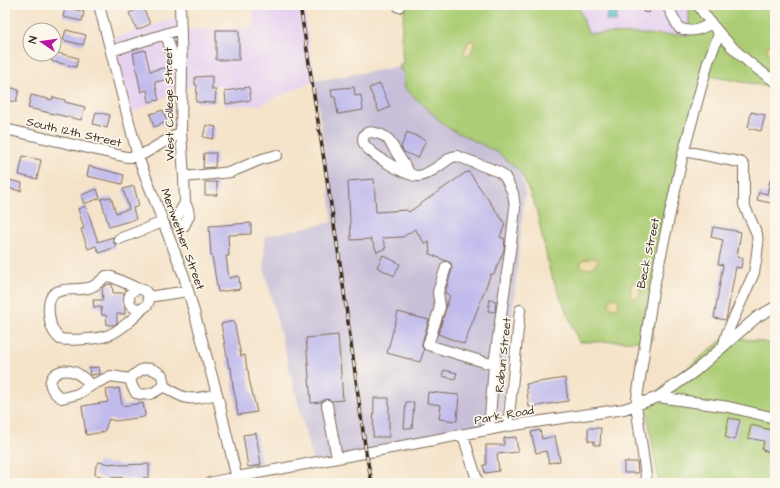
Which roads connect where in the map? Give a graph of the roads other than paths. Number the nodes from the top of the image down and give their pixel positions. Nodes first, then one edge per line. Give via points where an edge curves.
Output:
1 (99, 5) edge
2 (180, 5) edge
3 (668, 5) edge
4 (698, 5) edge
5 (710, 24) junction
6 (181, 29) junction
7 (166, 34) junction
8 (719, 34) junction
9 (111, 51) junction
10 (182, 63) junction
11 (775, 81) edge
12 (5, 130) edge
13 (181, 132) junction
14 (684, 151) junction
15 (277, 156) dead end
16 (138, 157) junction
17 (410, 174) junction
18 (184, 177) junction
19 (184, 203) dead end
20 (163, 222) junction
21 (119, 239) dead end
22 (446, 267) dead end
23 (126, 283) junction
24 (139, 289) junction
25 (188, 291) junction
26 (130, 296) junction
27 (148, 297) junction
28 (775, 307) edge
29 (143, 308) junction
30 (520, 310) dead end
31 (722, 347) junction
32 (494, 365) junction
33 (130, 378) junction
34 (92, 385) dead end
35 (164, 386) junction
36 (217, 394) junction
37 (658, 397) junction
38 (327, 405) dead end
39 (636, 405) junction
40 (775, 418) edge
41 (508, 426) junction
42 (489, 430) junction
43 (463, 435) junction
44 (337, 458) junction
45 (238, 480) edge
46 (209, 483) edge
47 (478, 483) edge
48 (647, 483) edge

1 - 9 street, Meriwether Street
2 - 6 street, West College Street
3 - 5 street via 679,28 695,31
4 - 5 street
5 - 8 street
6 - 7 street
6 - 10 street, West College Street
7 - 9 street
7 - 10 street via 174,64
8 - 11 street via 757,70
8 - 14 street, Beck Street via 708,62
9 - 16 street, Meriwether Street
10 - 13 street, West College Street
12 - 16 street, South 12th Street via 127,157
13 - 16 street
13 - 18 street, West College Street
14 - 31 street via 739,162 744,166 744,205 757,234 756,261 754,274
14 - 39 street, Beck Street via 653,291
15 - 18 street via 262,159 232,172
16 - 20 street, Meriwether Street
17 - 17 street via 373,154 365,146 364,136 373,132 388,139
17 - 32 street via 425,174 457,156 498,172 505,177 513,193 515,208
18 - 19 street, West College Street
20 - 21 street
20 - 25 street, Meriwether Street
22 - 32 street via 438,292 440,307 428,345
23 - 24 street
23 - 26 street
23 - 29 street via 106,276 88,288 56,292 48,304 49,320 56,335 60,339 68,340 105,336 133,319
24 - 26 street
24 - 27 street
25 - 27 street
25 - 36 street, Meriwether Street
26 - 29 street via 131,305
27 - 29 street
28 - 31 street, Park Road via 757,317
30 - 41 street, Rabun Street
31 - 37 street, Park Road via 694,372
32 - 42 street
33 - 34 street via 111,376
33 - 35 street via 136,393 144,395 152,394
33 - 35 street via 142,368 155,370 162,375
35 - 36 street via 180,397 198,398
36 - 45 street, Meriwether Street
37 - 39 street, Park Road
37 - 40 street via 729,407
38 - 44 street
39 - 41 street, Park Road via 624,409
39 - 48 street, Beck Street
41 - 42 street, Park Road
42 - 43 street, Park Road
43 - 44 street, Park Road
43 - 47 street
44 - 45 street, Park Road
45 - 46 street, Park Road

